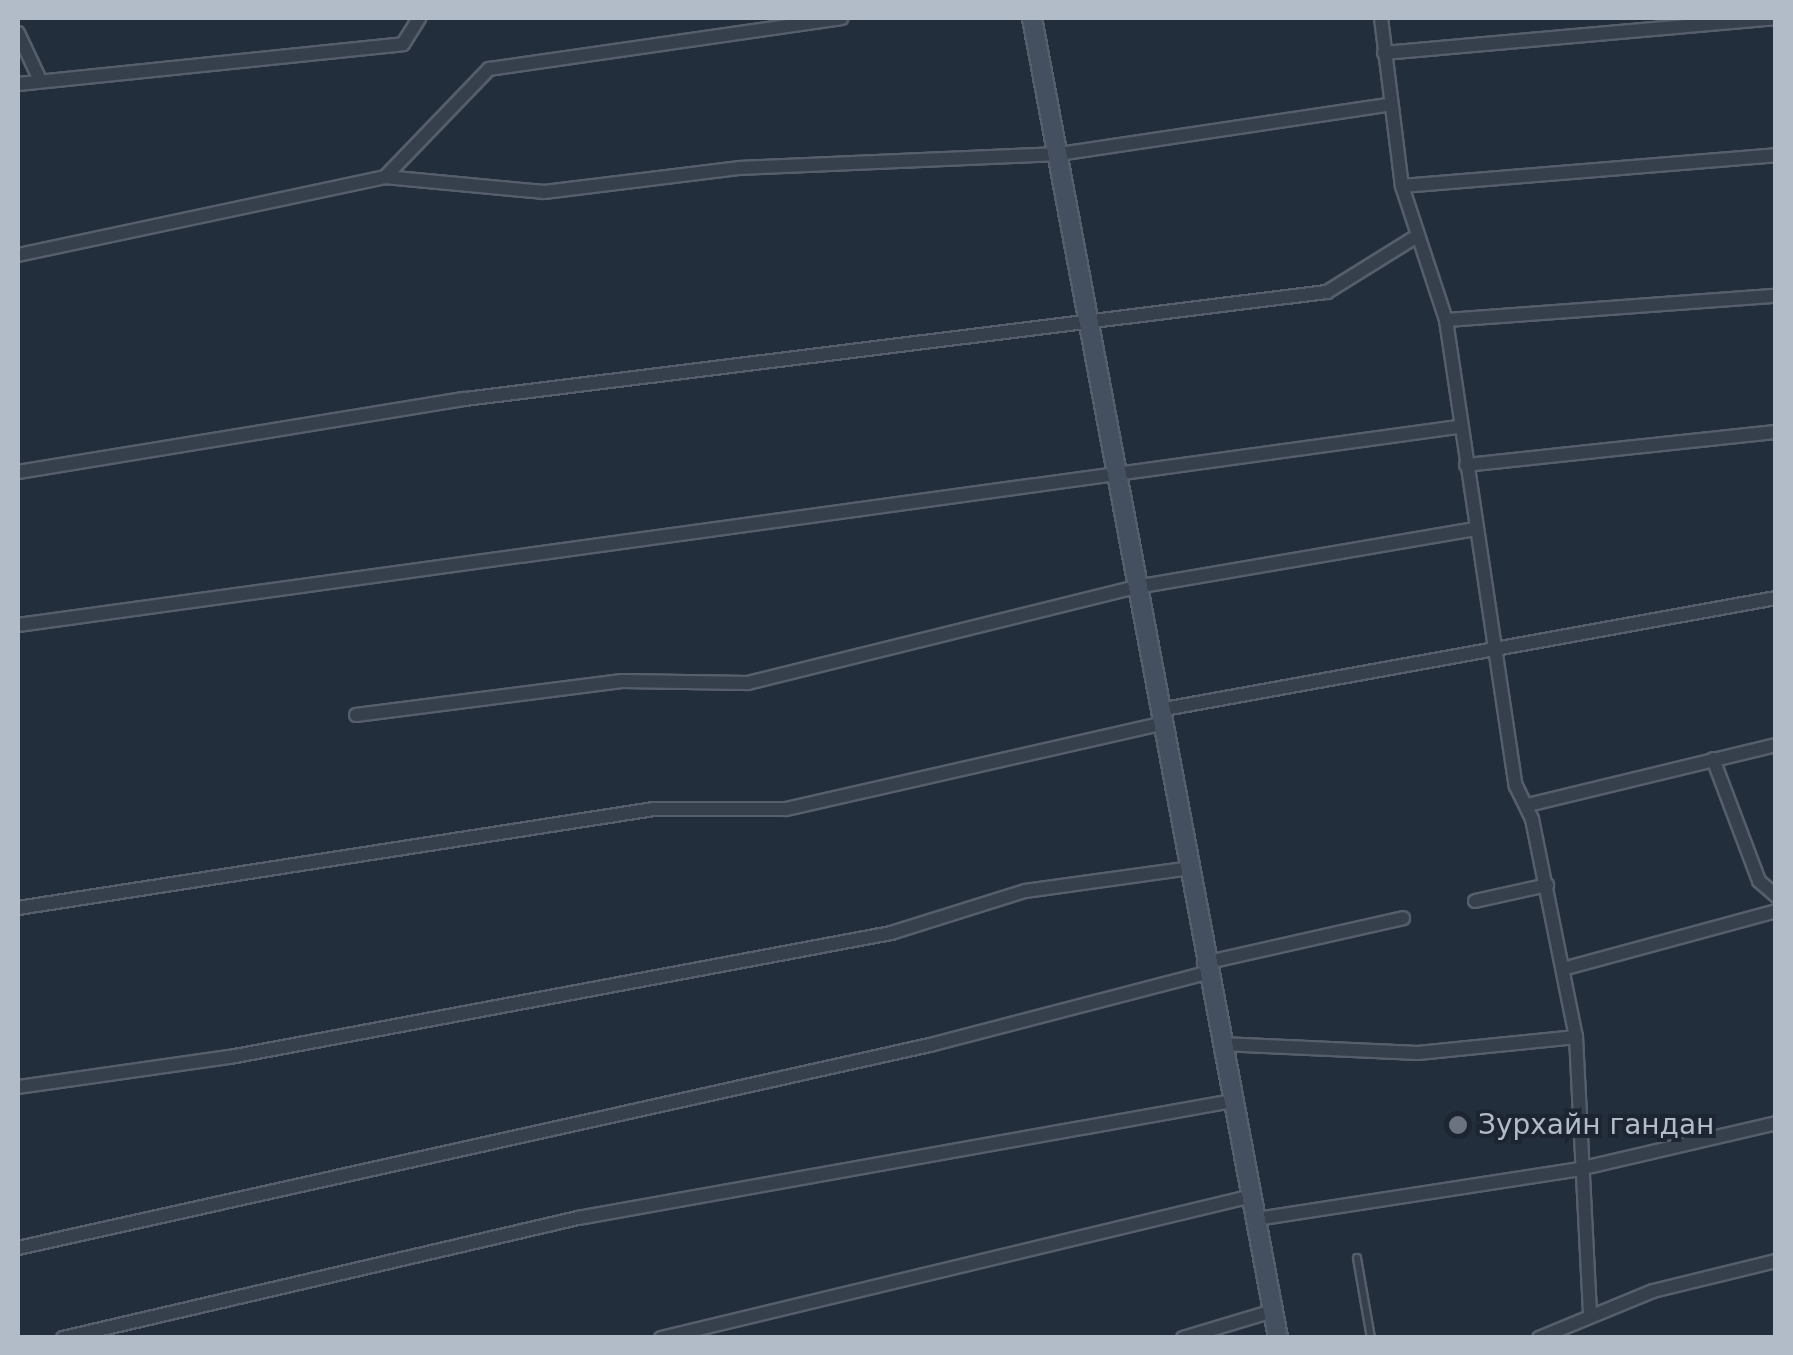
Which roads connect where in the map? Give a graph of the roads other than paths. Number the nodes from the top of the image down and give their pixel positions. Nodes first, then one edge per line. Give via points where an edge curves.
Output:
1 (419, 18) edge
2 (841, 18) edge
3 (1032, 18) edge
4 (1381, 18) edge
5 (1776, 18) edge
6 (18, 33) edge
7 (1384, 54) junction
8 (40, 80) junction
9 (18, 84) edge
10 (1388, 105) junction
11 (1059, 154) junction
12 (1776, 155) edge
13 (385, 177) junction
14 (1402, 186) junction
15 (1417, 236) junction
16 (18, 255) edge
17 (1776, 296) edge
18 (1088, 318) junction
19 (1446, 320) junction
20 (1458, 427) junction
21 (1776, 432) edge
22 (1466, 465) junction
23 (1116, 469) junction
24 (18, 472) edge
25 (1475, 529) junction
26 (1136, 587) junction
27 (1776, 598) edge
28 (18, 625) edge
29 (1497, 656) junction
30 (356, 715) dead end
31 (1160, 717) junction
32 (1776, 745) edge
33 (1713, 759) junction
34 (1528, 804) junction
35 (1184, 869) junction
36 (1546, 885) junction
37 (1776, 896) edge
38 (1475, 900) dead end
39 (18, 908) edge
40 (1776, 911) edge
41 (1403, 918) dead end
42 (1205, 968) junction
43 (1563, 969) junction
44 (1576, 1037) junction
45 (1220, 1044) junction
46 (18, 1087) edge
47 (1232, 1101) junction
48 (1776, 1123) edge
49 (1579, 1169) junction
50 (1252, 1196) junction
51 (1257, 1218) junction
52 (18, 1248) edge
53 (1358, 1258) dead end
54 (1776, 1262) edge
55 (1273, 1312) junction
56 (1590, 1314) junction
57 (63, 1338) edge
58 (661, 1338) edge
59 (1184, 1338) edge
60 (1278, 1338) edge
61 (1371, 1338) edge
62 (1539, 1338) edge

1 - 8 street via 403,44
2 - 13 street via 489,69
3 - 11 street
4 - 7 street
5 - 7 street
6 - 8 street
7 - 10 street
8 - 9 street
10 - 11 street
10 - 14 street
11 - 13 street via 739,168 544,192
11 - 18 street
12 - 14 street
13 - 16 street
14 - 15 street
15 - 18 street via 1328,292
15 - 19 street
17 - 19 street
18 - 23 street
18 - 24 street via 465,398
19 - 20 street
20 - 22 street
20 - 23 street
21 - 22 street
22 - 25 street
23 - 26 street
23 - 28 street
25 - 26 street
25 - 29 street
26 - 30 street via 748,683 622,681
26 - 31 street
27 - 29 street
29 - 31 street
29 - 34 street via 1516,786
31 - 35 street
31 - 39 street via 786,809 654,809
32 - 33 street
33 - 34 street
33 - 37 street via 1759,881
34 - 36 street
35 - 42 street
35 - 46 street via 1025,891 890,933 230,1057
36 - 38 street
36 - 43 street
40 - 43 street
41 - 42 street
42 - 45 street
42 - 52 street via 872,1059
43 - 44 street
44 - 45 street via 1418,1053
44 - 49 street
45 - 47 street
47 - 50 street
47 - 57 street via 578,1218
48 - 49 street
49 - 51 street
49 - 56 street
50 - 51 street
50 - 58 street
51 - 55 street
53 - 61 lane
54 - 56 street
55 - 59 street
55 - 60 street
56 - 62 street

